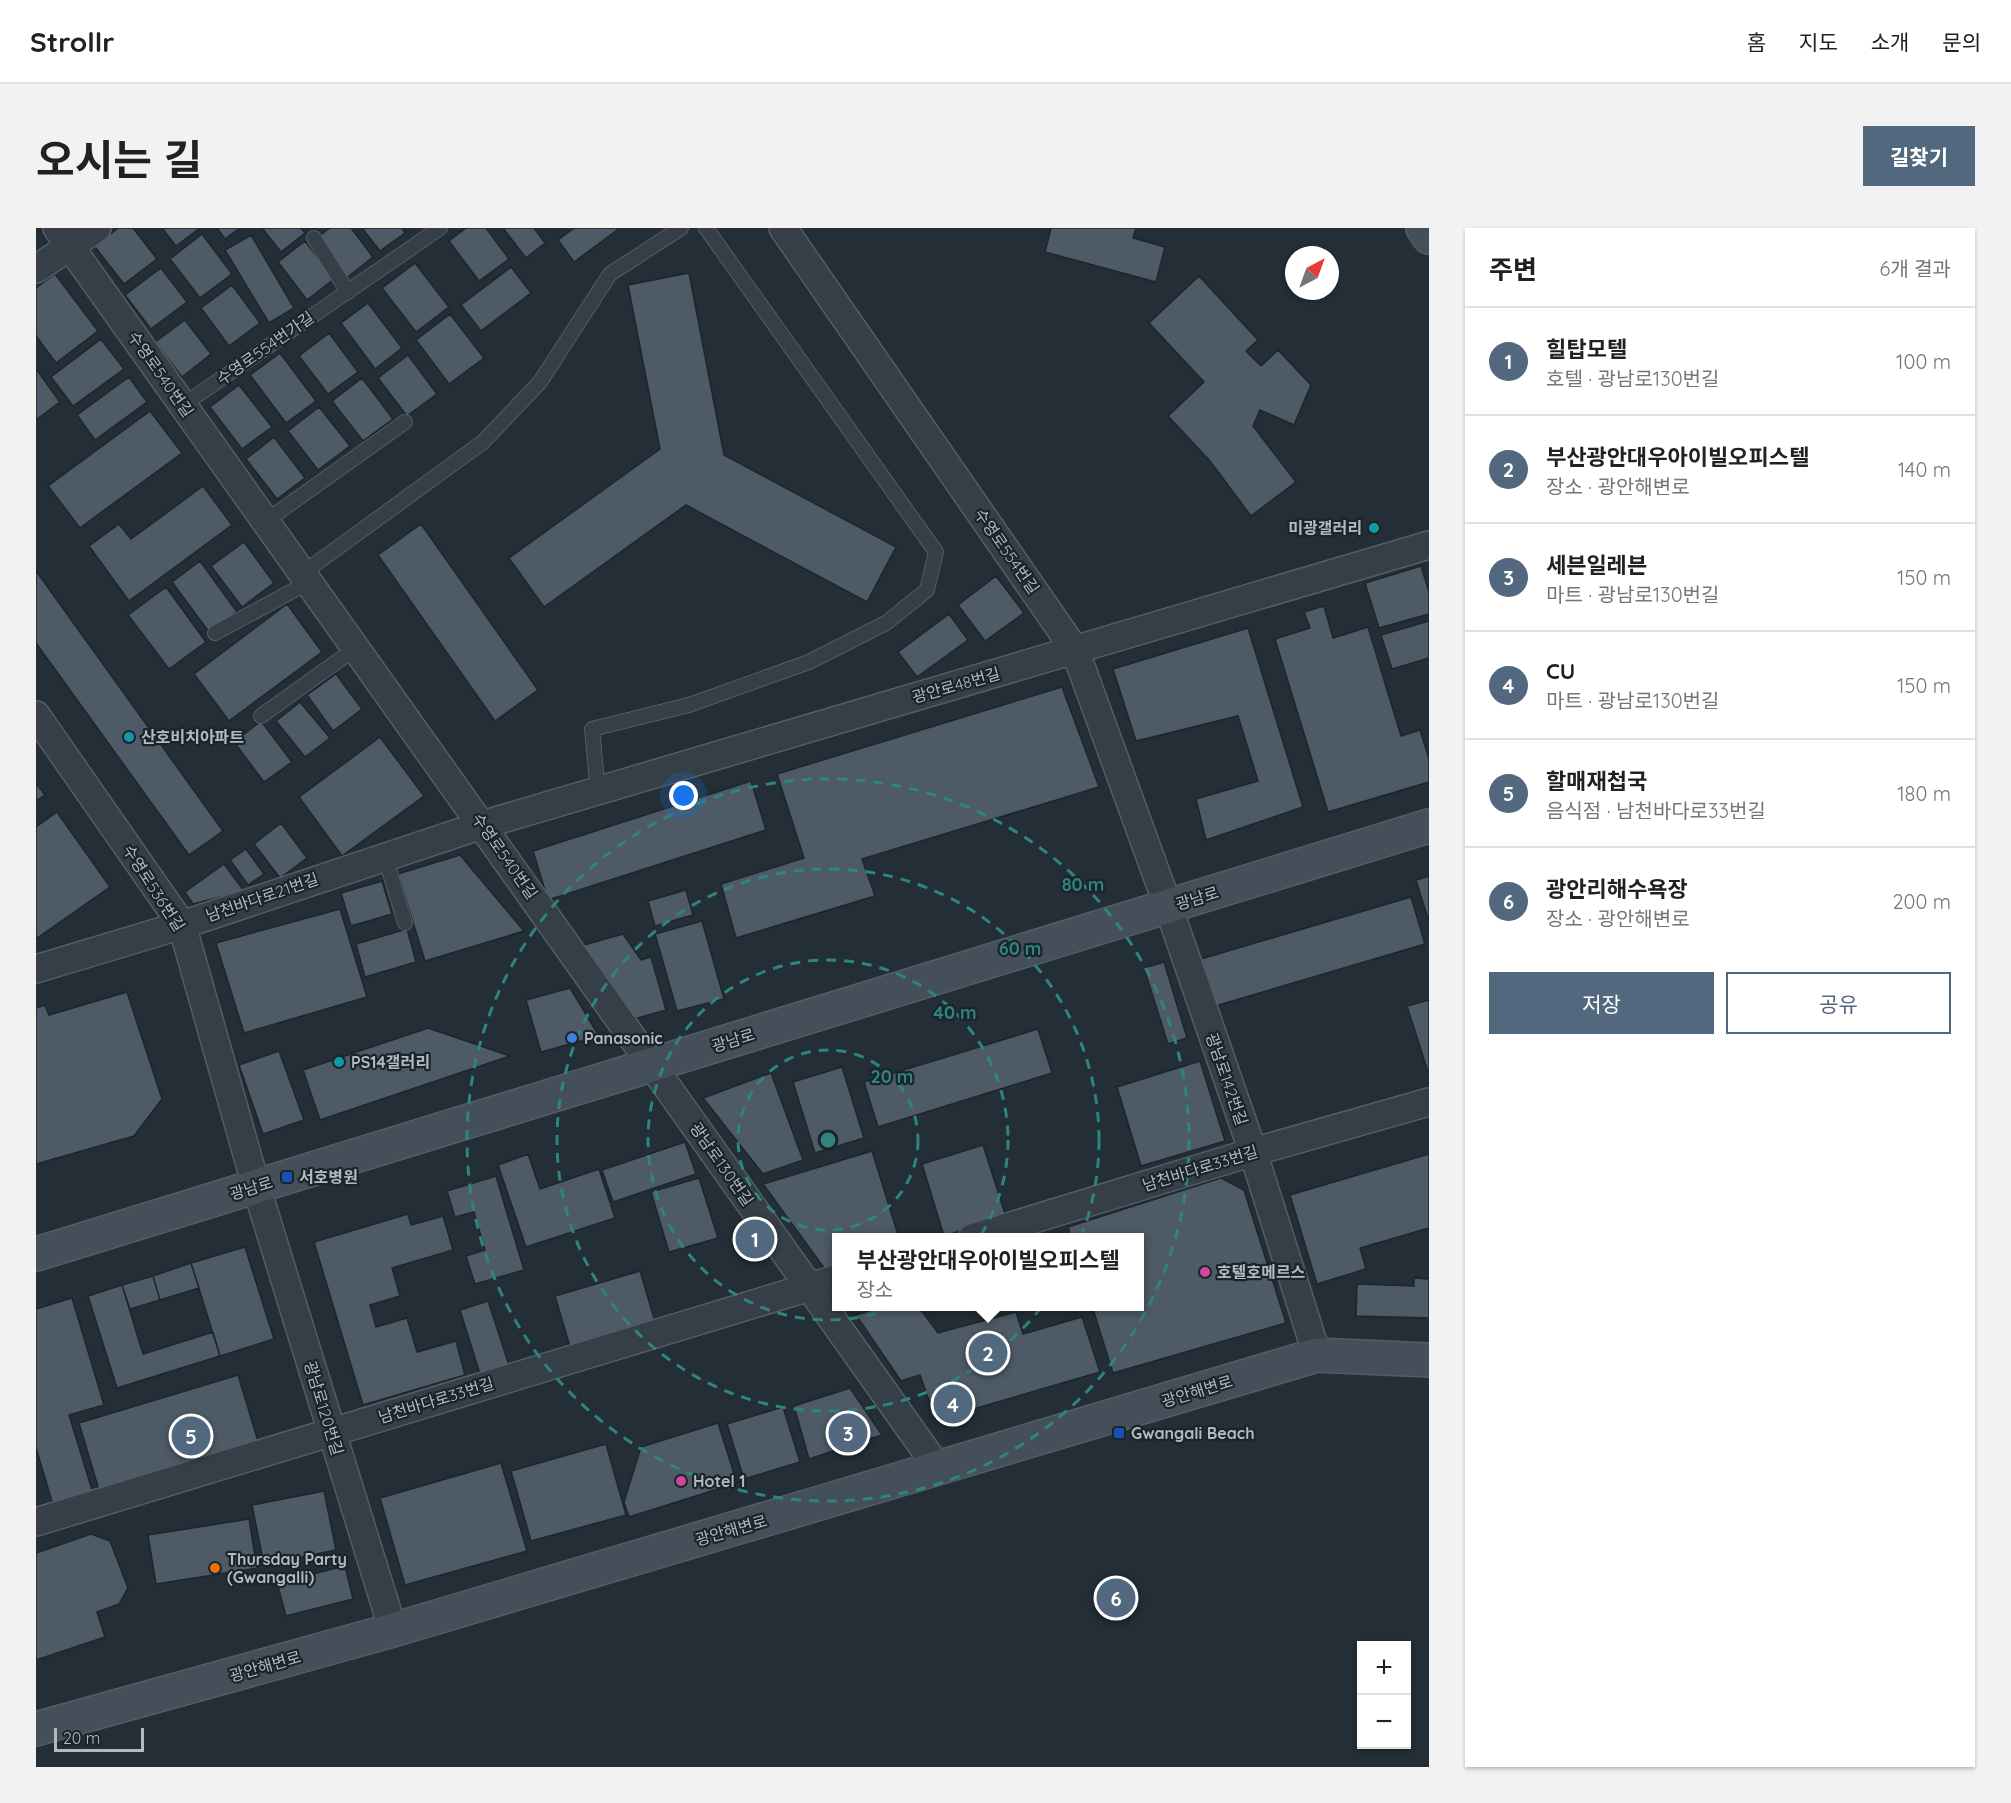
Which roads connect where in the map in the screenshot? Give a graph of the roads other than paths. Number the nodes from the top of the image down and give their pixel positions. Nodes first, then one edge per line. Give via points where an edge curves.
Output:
1 (97, 228) edge
2 (440, 228) edge
3 (681, 228) edge
4 (706, 228) edge
5 (783, 228) edge
6 (1423, 228) edge
7 (64, 237) edge
8 (1429, 237) edge
9 (314, 238) dead end
10 (36, 269) edge
11 (348, 292) junction
12 (183, 405) junction
13 (405, 422) dead end
14 (266, 521) junction
15 (1429, 545) edge
16 (306, 578) junction
17 (215, 633) dead end
18 (356, 648) junction
19 (1075, 650) junction
20 (36, 715) edge
21 (261, 716) dead end
22 (598, 791) junction
23 (482, 825) junction
24 (1429, 826) edge
25 (385, 856) junction
26 (1168, 906) junction
27 (182, 924) junction
28 (405, 924) dead end
29 (36, 969) edge
30 (653, 1065) junction
31 (1429, 1102) edge
32 (1253, 1152) junction
33 (256, 1186) junction
34 (988, 1233) edge
35 (36, 1254) edge
36 (832, 1280) edge
37 (808, 1287) junction
38 (1317, 1354) junction
39 (1429, 1360) edge
40 (331, 1432) junction
41 (938, 1468) junction
42 (36, 1522) edge
43 (393, 1630) junction
44 (36, 1729) edge

1 - 7 street
2 - 11 lane, 수영로554번가길
3 - 16 lane via 610,274 540,382 483,442
4 - 22 lane via 936,552 927,590 886,623 809,662 700,701 592,729
5 - 19 street, 수영로554번길
6 - 8 main road
7 - 10 street
7 - 12 street, 수영로540번길
9 - 11 lane
11 - 12 lane, 수영로554번가길
12 - 14 street, 수영로540번길
13 - 14 lane
14 - 16 street, 수영로540번길
15 - 19 street, 광안로48번길
16 - 17 lane
16 - 18 street, 수영로540번길
18 - 21 lane
18 - 23 street, 수영로540번길
19 - 22 street, 광안로48번길
19 - 26 street, 수영로554번길
20 - 27 street, 수영로536번길
22 - 23 street, 광안로48번길
23 - 25 street, 남천바다로21번길
23 - 30 street, 수영로540번길
24 - 26 main road, 광남로
25 - 27 street, 남천바다로21번길
25 - 28 lane
26 - 30 main road, 광남로
26 - 32 street, 광남로142번길
27 - 29 street, 남천바다로21번길
27 - 33 street, 수영로536번길
30 - 33 main road, 광남로
30 - 37 street, 광남로130번길
31 - 32 street, 남천바다로33번길
32 - 34 street, 남천바다로33번길
32 - 38 street, 광남로142번길
33 - 35 main road, 광남로
33 - 40 street, 광남로120번길
36 - 37 street, 남천바다로33번길
37 - 40 street, 남천바다로33번길
37 - 41 street, 광남로130번길
38 - 39 main road, 광안해변로
38 - 41 main road, 광안해변로
40 - 42 street, 남천바다로33번길
40 - 43 street, 광남로120번길
41 - 43 main road, 광안해변로
43 - 44 main road, 광안해변로

